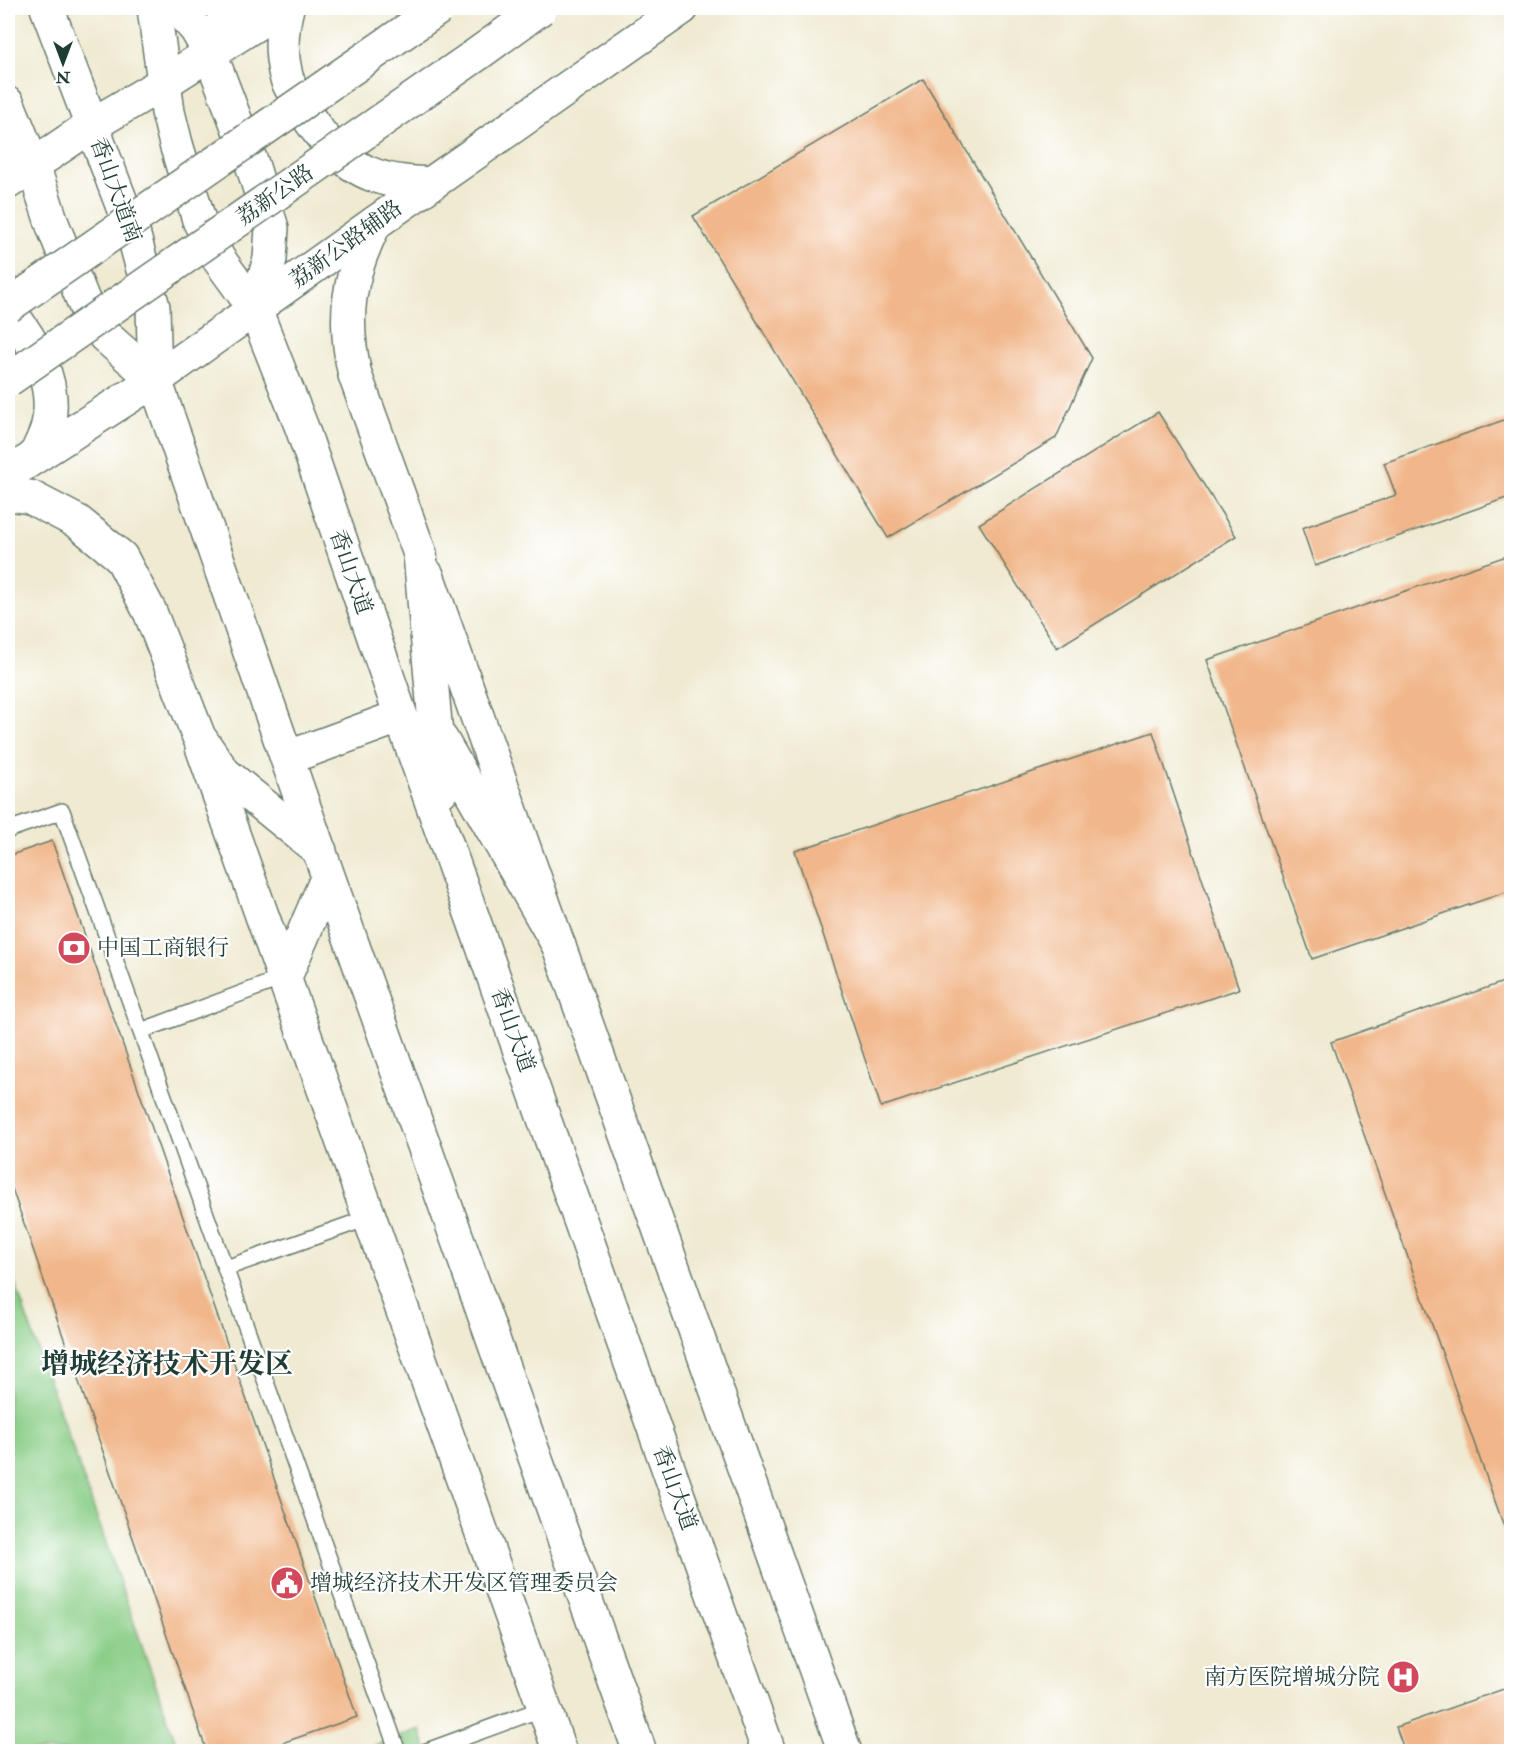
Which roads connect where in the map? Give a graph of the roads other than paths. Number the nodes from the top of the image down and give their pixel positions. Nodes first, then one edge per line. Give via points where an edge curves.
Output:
1 (46, 8) edge
2 (154, 8) edge
3 (177, 8) edge
4 (230, 8) edge
5 (281, 8) edge
6 (287, 8) edge
7 (439, 8) edge
8 (541, 8) edge
9 (682, 8) edge
10 (210, 53) junction
11 (165, 82) junction
12 (8, 104) edge
13 (92, 125) junction
14 (20, 173) edge
15 (431, 184) junction
16 (375, 223) junction
17 (8, 308) edge
18 (255, 309) junction
19 (8, 380) edge
20 (155, 380) junction
21 (36, 455) junction
22 (8, 474) edge
23 (8, 495) edge
24 (420, 554) junction
25 (356, 588) junction
26 (401, 716) junction
27 (435, 728) junction
28 (199, 737) junction
29 (287, 758) junction
30 (8, 830) edge
31 (446, 841) junction
32 (324, 864) junction
33 (559, 945) junction
34 (285, 977) junction
35 (141, 1031) junction
36 (371, 1216) junction
37 (226, 1268) junction
38 (544, 1708) junction
39 (398, 1752) edge
40 (424, 1752) edge
41 (560, 1752) edge
42 (640, 1752) edge
43 (769, 1752) edge
44 (845, 1752) edge

1 - 13 main road, 香山大道南
2 - 11 main road
3 - 10 main road
4 - 10 main road
5 - 10 main road
6 - 15 main road via 282,27 286,79 320,135 353,165 375,176
7 - 17 main road, bridge
8 - 19 main road, 荔新公路, bridge
9 - 15 main road, 荔新公路辅路
10 - 11 main road
10 - 18 main road via 272,228 270,259
11 - 13 main road
11 - 18 main road via 176,144 199,220 218,258
12 - 14 main road
13 - 14 main road
13 - 20 main road, 香山大道南 via 134,236 151,298
14 - 20 main road via 53,226 87,310 105,336
15 - 16 main road, 荔新公路辅路
16 - 18 main road, 荔新公路辅路
16 - 24 main road via 354,278 347,316 349,345 355,375
17 - 21 main road via 33,346 47,379 48,425
18 - 20 main road, 荔新公路辅路
18 - 25 main road, 香山大道 via 302,428
20 - 21 main road, 荔新公路辅路
20 - 29 main road
21 - 22 main road, 荔新公路辅路
23 - 28 main road via 30,497 78,522 121,557 150,612
24 - 27 main road
24 - 33 main road
25 - 26 main road, 香山大道
25 - 27 main road
26 - 29 main road
26 - 31 main road, 香山大道
27 - 31 main road
27 - 33 main road
28 - 32 main road via 224,773
28 - 34 main road
29 - 32 main road
30 - 35 lane via 62,810
31 - 43 main road, 香山大道
32 - 34 main road
32 - 42 main road
33 - 44 main road
34 - 35 lane
34 - 36 main road
35 - 37 lane
36 - 37 lane
36 - 38 main road
37 - 39 lane
38 - 40 lane
38 - 41 main road

